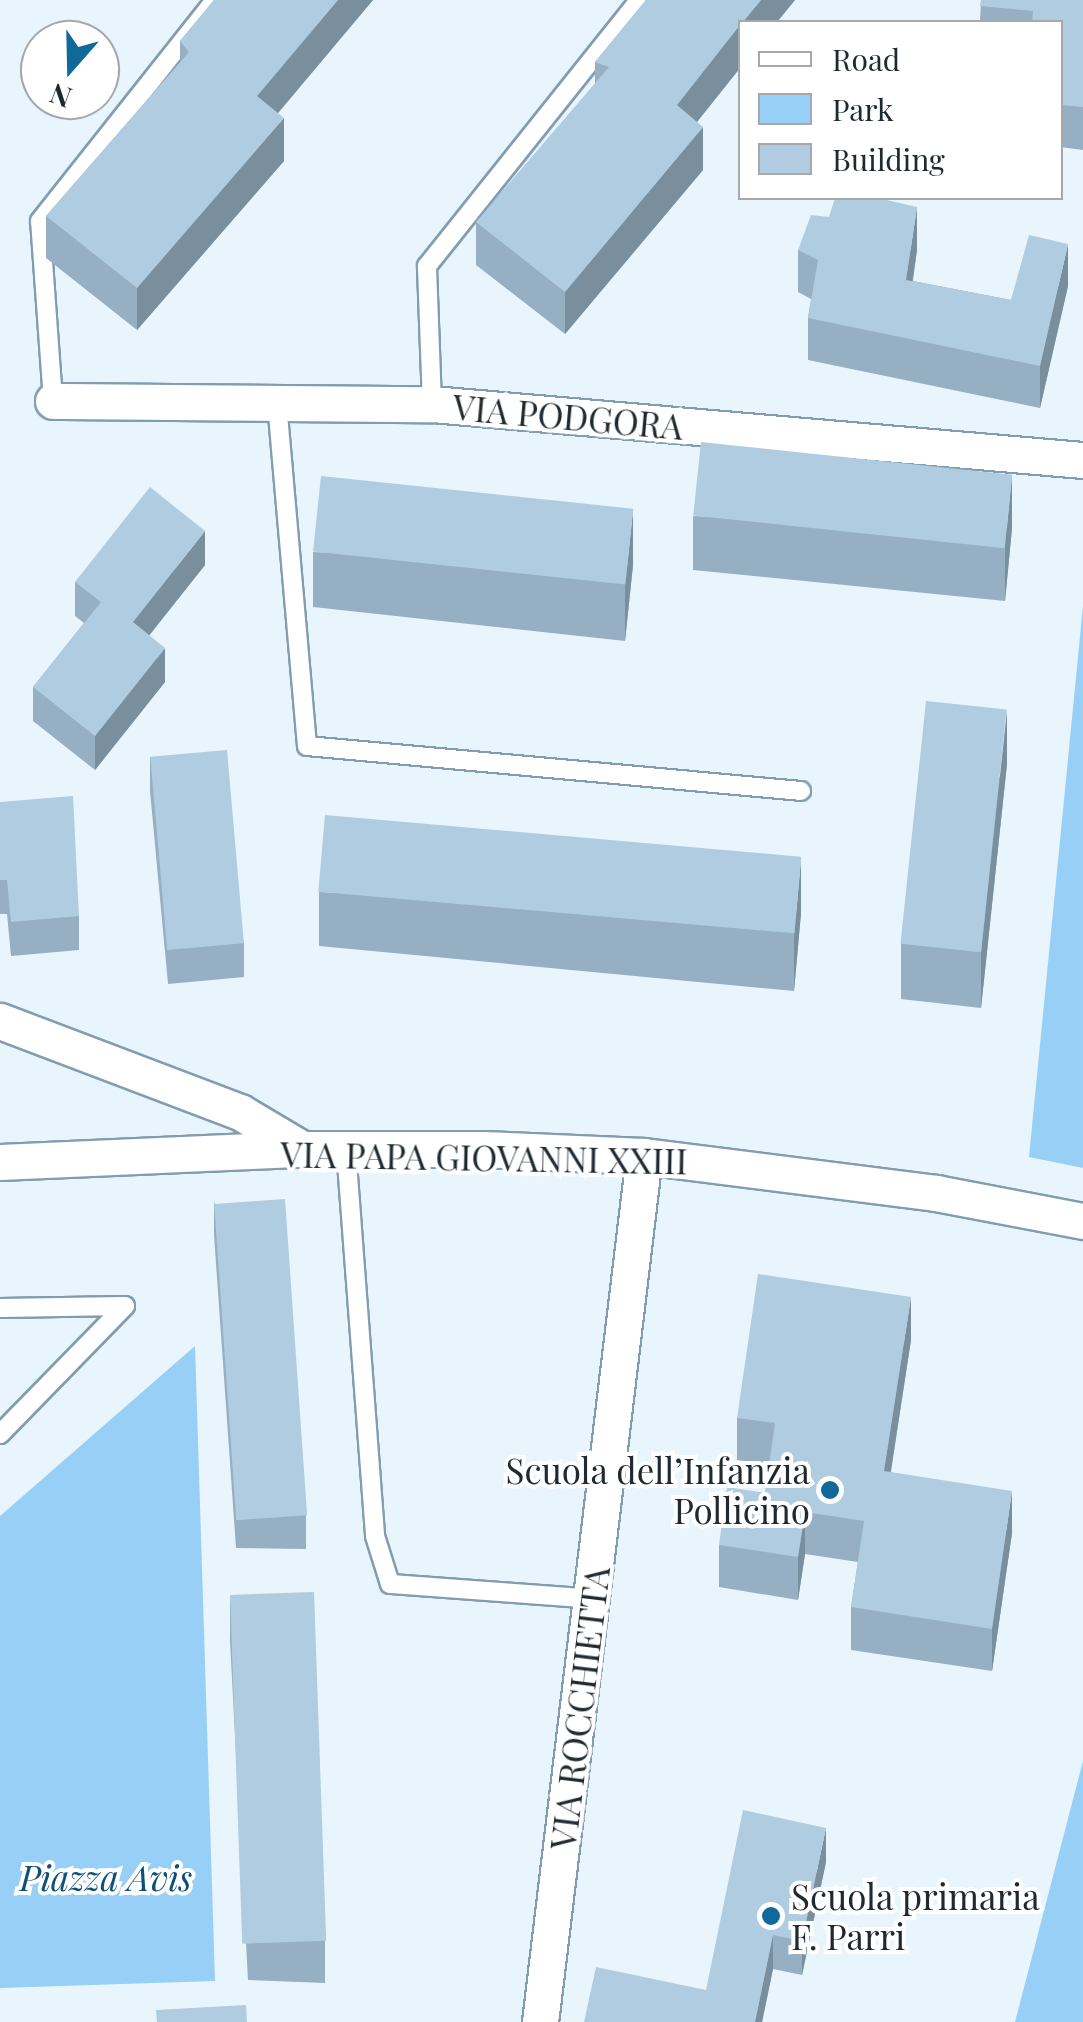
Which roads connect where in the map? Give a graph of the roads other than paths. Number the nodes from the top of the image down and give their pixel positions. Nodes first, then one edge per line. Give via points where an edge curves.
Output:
1 (215, 0) edge
2 (639, 0) edge
3 (52, 400) joint
4 (277, 403) junction
5 (432, 404) junction
6 (1083, 460) edge
7 (801, 791) dead end
8 (0, 1021) edge
9 (302, 1149) junction
10 (346, 1149) junction
11 (644, 1156) junction
12 (0, 1162) edge
13 (1083, 1221) edge
14 (0, 1308) edge
15 (0, 1434) edge
16 (593, 1600) junction
17 (540, 2022) edge

1 - 3 lane via 40,220
2 - 5 lane via 427,266
3 - 4 street, VIA PODGORA
4 - 5 street, VIA PODGORA
4 - 7 lane via 307,746
5 - 6 street, VIA PODGORA
8 - 9 street via 240,1112
9 - 10 street, VIA PAPA GIOVANNI XXIII
9 - 12 street, VIA PAPA GIOVANNI XXIII
10 - 11 street, VIA PAPA GIOVANNI XXIII
10 - 16 lane via 374,1536 390,1584
11 - 13 street, VIA PAPA GIOVANNI XXIII via 936,1193
11 - 16 street, VIA ROCCHIETTA
14 - 15 lane via 125,1306
16 - 17 street, VIA ROCCHIETTA

